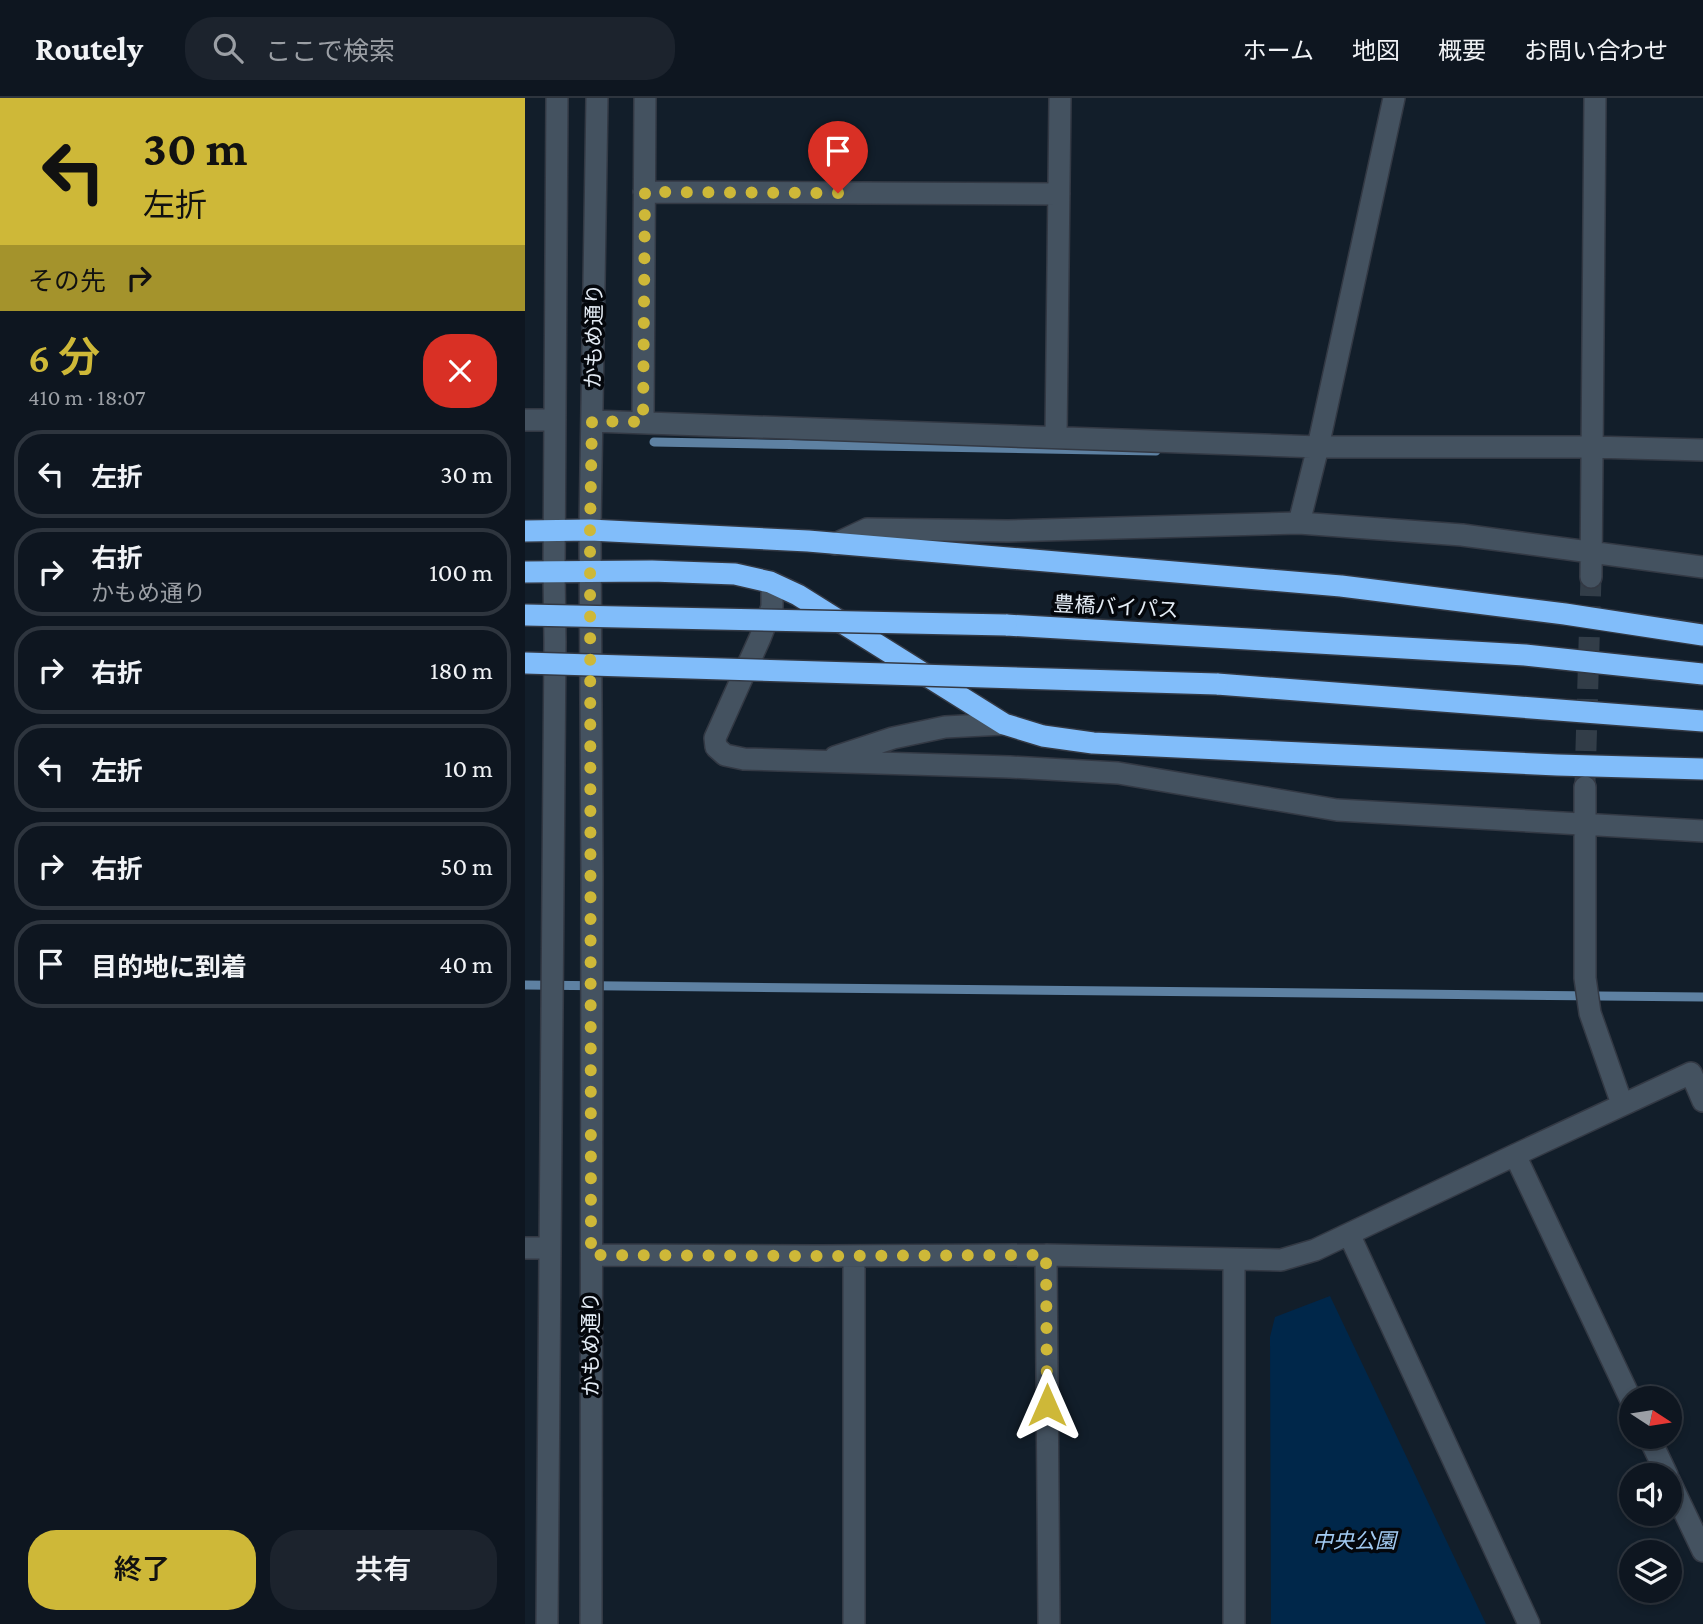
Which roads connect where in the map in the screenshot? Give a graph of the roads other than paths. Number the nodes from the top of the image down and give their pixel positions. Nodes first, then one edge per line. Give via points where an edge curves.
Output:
1 (557, 98) edge
2 (597, 98) edge
3 (645, 98) edge
4 (1060, 98) edge
5 (1394, 98) edge
6 (1595, 98) edge
7 (645, 192) junction
8 (1059, 194) junction
9 (525, 420) edge
10 (555, 420) junction
11 (592, 421) junction
12 (643, 422) junction
13 (1056, 436) junction
14 (1318, 447) junction
15 (1703, 450) edge
16 (1592, 457) junction
17 (1299, 523) junction
18 (554, 530) junction
19 (590, 530) junction
20 (525, 531) edge
21 (835, 544) junction
22 (1592, 552) junction
23 (1703, 567) edge
24 (591, 571) junction
25 (525, 572) edge
26 (554, 572) junction
27 (1591, 578) tunnel mouth
28 (769, 582) junction
29 (525, 615) edge
30 (1703, 635) edge
31 (525, 663) edge
32 (1703, 674) edge
33 (1703, 721) edge
34 (1004, 724) junction
35 (820, 761) junction
36 (1703, 769) edge
37 (1585, 787) tunnel mouth
38 (1585, 825) junction
39 (1703, 831) edge
40 (1703, 1101) edge
41 (1622, 1104) junction
42 (1515, 1155) junction
43 (1349, 1234) junction
44 (525, 1248) edge
45 (550, 1248) junction
46 (591, 1255) junction
47 (1046, 1255) junction
48 (854, 1256) junction
49 (1234, 1260) junction
50 (1625, 1386) edge
51 (1682, 1507) edge
52 (1703, 1551) edge
53 (548, 1624) edge
54 (591, 1624) edge
55 (854, 1624) edge
56 (1049, 1624) edge
57 (1234, 1624) edge
58 (1529, 1624) edge

1 - 10 street, かもめ通り
2 - 11 street, かもめ通り
3 - 7 street
4 - 8 street
5 - 14 street
6 - 16 street
7 - 8 street
7 - 12 street
8 - 13 street
9 - 10 street
10 - 18 street, かもめ通り
11 - 12 street
11 - 19 street, かもめ通り
12 - 13 street
13 - 14 street
14 - 16 street
14 - 17 street
15 - 16 street
16 - 22 street
17 - 21 street via 1007,531 867,529
17 - 22 street via 1462,535
18 - 19 highway
18 - 20 highway
18 - 26 street, かもめ通り
19 - 21 highway
19 - 24 street, かもめ通り
21 - 30 highway via 1341,586
22 - 23 street
22 - 27 street
24 - 26 highway
24 - 28 highway via 735,574
24 - 46 street, かもめ通り
25 - 26 highway
26 - 45 street, かもめ通り
28 - 34 highway via 798,594
28 - 35 street via 772,607 715,738 716,747 725,755 744,759
29 - 32 highway, 豊橋バイパス, bridge via 1006,625 1525,655
31 - 33 highway, bridge via 1217,684
34 - 35 street via 945,727
34 - 36 highway via 1043,736 1093,743
35 - 38 street via 1118,773 1337,810
37 - 38 street
38 - 39 street
38 - 41 street via 1585,978 1590,1013
40 - 41 street via 1691,1073
41 - 42 street
42 - 43 street
42 - 50 street
43 - 49 street via 1281,1260
43 - 58 street
44 - 45 street
45 - 53 street, かもめ通り
46 - 48 street
46 - 54 street, かもめ通り
47 - 48 street
47 - 49 street
47 - 56 street
48 - 55 street
49 - 57 street
51 - 52 street

